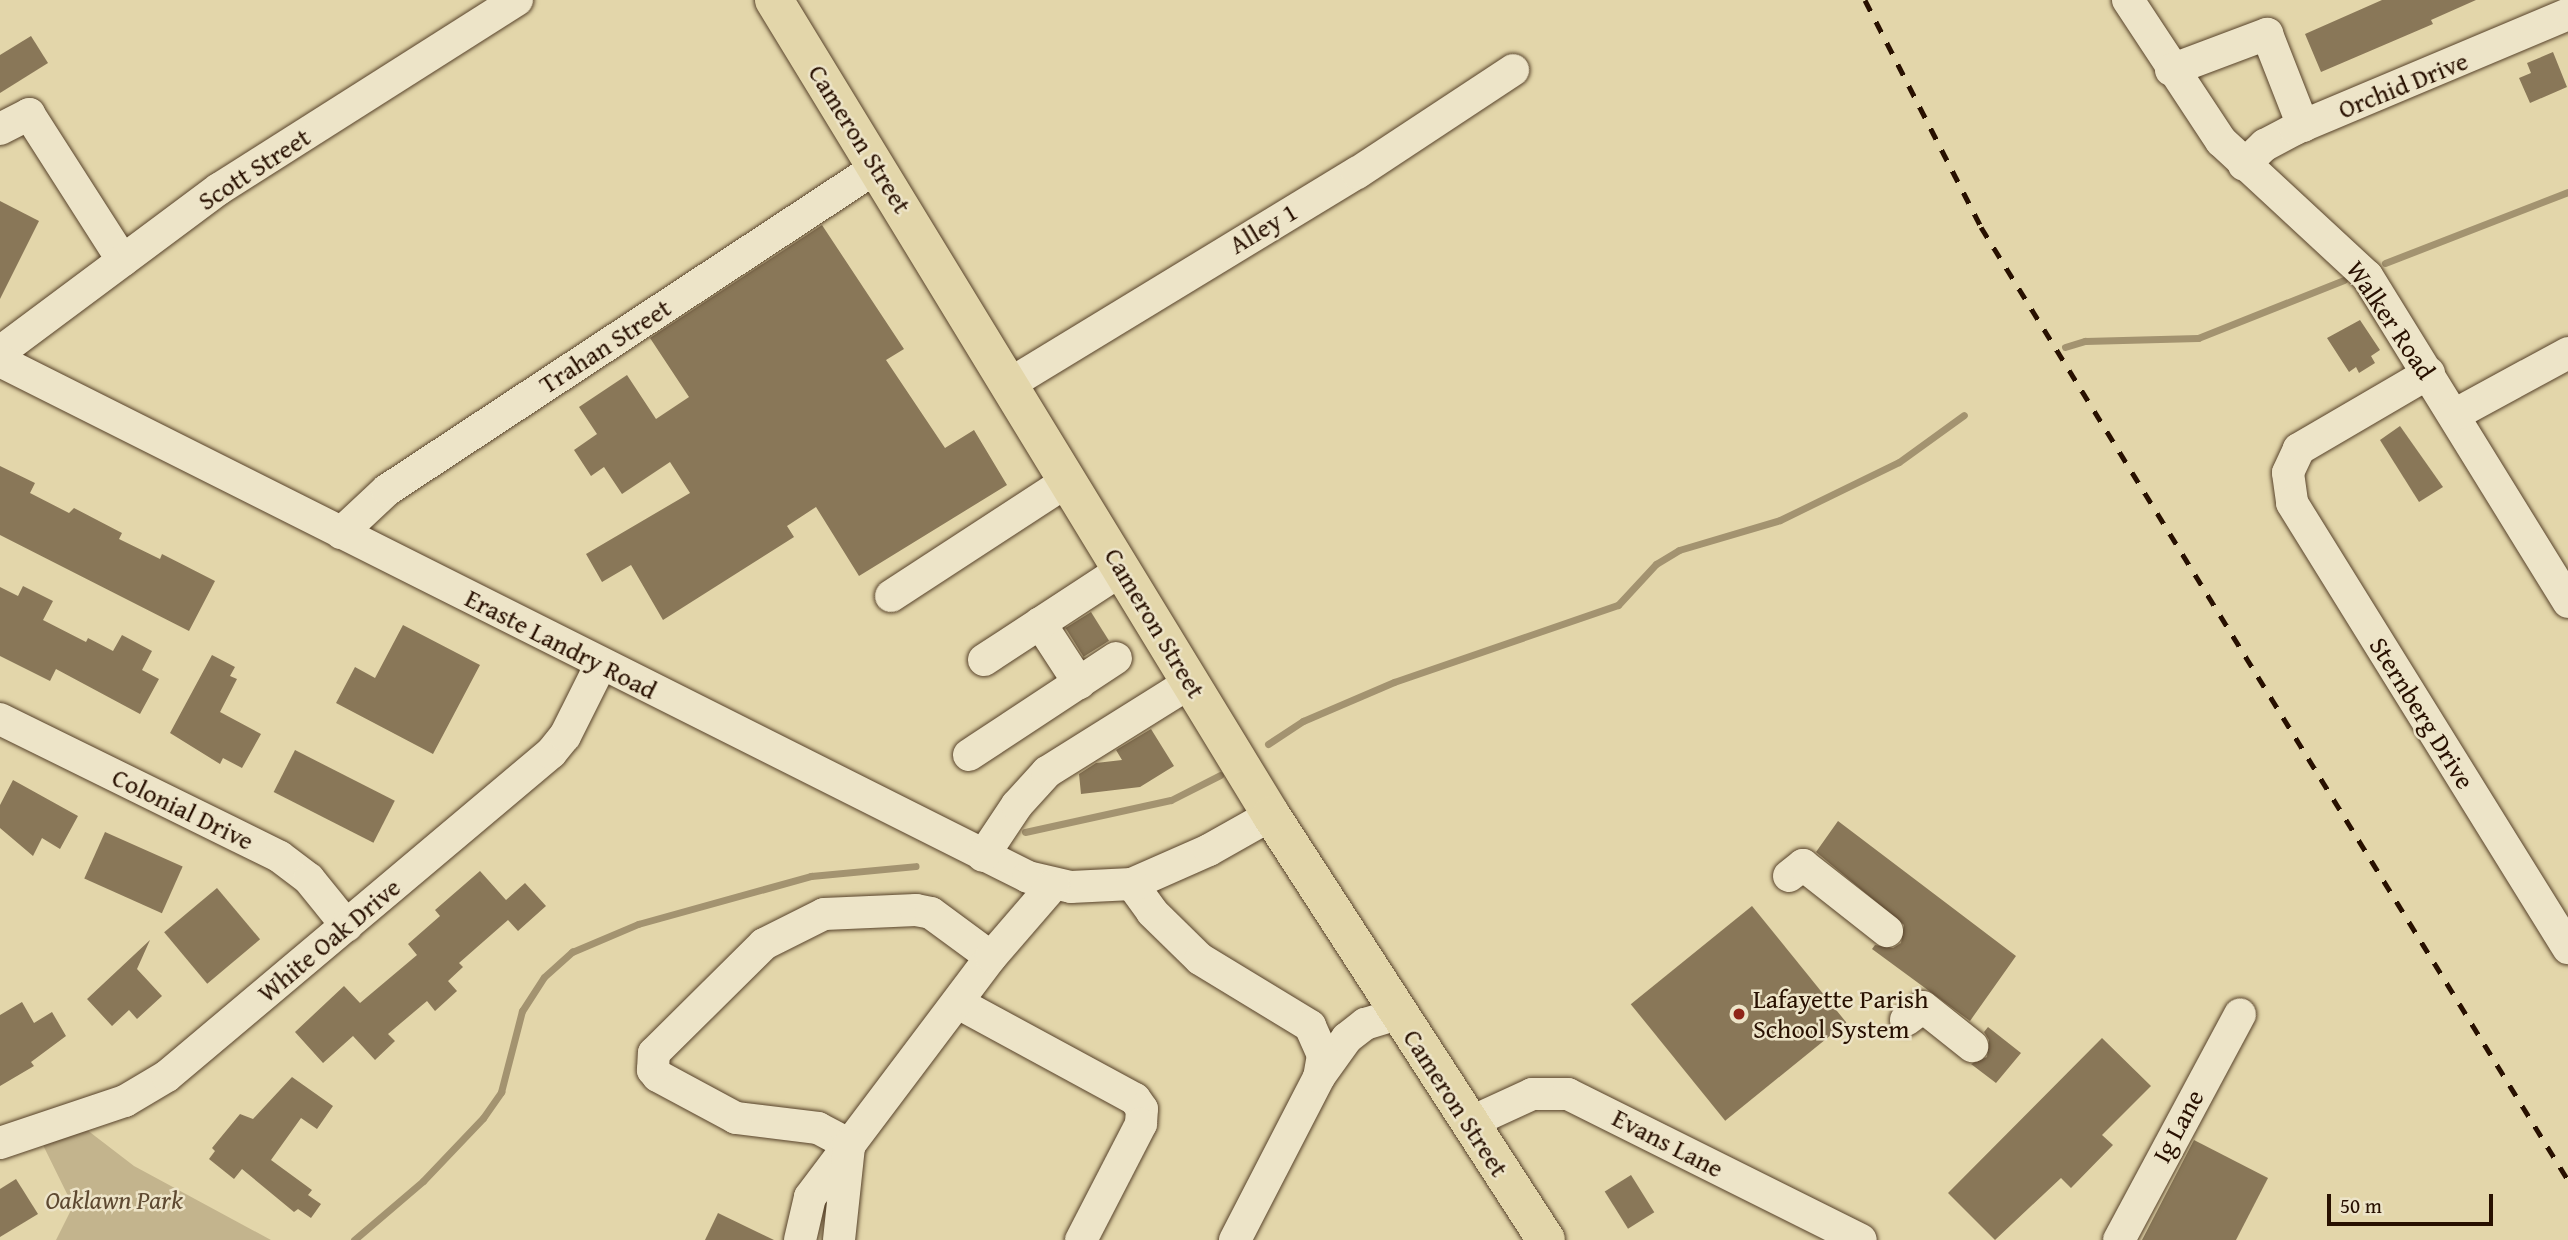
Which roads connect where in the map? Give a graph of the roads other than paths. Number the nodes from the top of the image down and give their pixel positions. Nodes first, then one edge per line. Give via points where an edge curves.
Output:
1 (517, 0) edge
2 (774, 0) edge
3 (2128, 0) edge
4 (2568, 13) edge
5 (1513, 70) dead end
6 (2171, 70) junction
7 (2303, 126) junction
8 (0, 129) edge
9 (2244, 165) junction
10 (877, 167) junction
11 (122, 261) junction
12 (0, 352) edge
13 (2568, 353) edge
14 (0, 361) edge
15 (2429, 373) junction
16 (1011, 383) junction
17 (2454, 415) junction
18 (1069, 480) junction
19 (341, 533) junction
20 (1123, 569) junction
21 (891, 596) dead end
22 (2568, 602) edge
23 (1040, 623) junction
24 (1116, 658) dead end
25 (984, 660) dead end
26 (601, 664) junction
27 (1191, 682) junction
28 (1079, 683) junction
29 (0, 719) edge
30 (969, 755) dead end
31 (1271, 815) junction
32 (983, 856) junction
33 (1789, 876) dead end
34 (1055, 884) junction
35 (1132, 884) junction
36 (347, 926) junction
37 (1887, 931) dead end
38 (2568, 948) edge
39 (991, 957) junction
40 (958, 1003) junction
41 (1398, 1014) junction
42 (2240, 1014) dead end
43 (1906, 1020) dead end
44 (1972, 1046) dead end
45 (1319, 1077) junction
46 (1469, 1123) junction
47 (0, 1143) edge
48 (850, 1145) junction
49 (800, 1240) edge
50 (839, 1240) edge
51 (1081, 1240) edge
52 (1234, 1240) edge
53 (1546, 1240) edge
54 (1861, 1240) edge
55 (2119, 1240) edge

1 - 11 street, Scott Street via 219,190
2 - 10 main road, Cameron Street
3 - 6 street, Walker Road
4 - 7 street, Orchid Drive
5 - 16 street, Alley 1 via 1357,173
6 - 7 street via 2267,34
6 - 9 street, Walker Road via 2221,141
7 - 9 street, Orchid Drive via 2265,145
8 - 11 street via 29,114
9 - 15 street, Walker Road via 2367,276
10 - 16 main road, Cameron Street
10 - 19 street, Trahan Street via 380,494
11 - 12 street, Scott Street
13 - 17 street
14 - 19 street, Eraste Landry Road
15 - 17 street, Walker Road
15 - 38 street, Sternberg Drive via 2307,443 2293,456 2288,473 2292,503
16 - 18 main road, Cameron Street
17 - 22 street, Walker Road
18 - 20 main road, Cameron Street
18 - 21 street
19 - 26 street, Eraste Landry Road
20 - 23 street
20 - 27 main road, Cameron Street
23 - 25 street
23 - 28 street
24 - 28 street
26 - 32 street, Eraste Landry Road
26 - 36 street, White Oak Drive via 551,753
27 - 31 main road, Cameron Street
27 - 32 street via 1046,772
28 - 30 street
29 - 36 street, Colonial Drive via 280,857 309,879
31 - 35 street, Eraste Landry Road via 1209,850
31 - 41 main road, Cameron Street
32 - 34 street, Eraste Landry Road
33 - 37 street via 1803,865
34 - 35 street, Eraste Landry Road via 1092,888
34 - 39 street
35 - 45 street via 1152,912 1200,959 1310,1026 1323,1055
36 - 47 street, White Oak Drive via 148,1090
39 - 40 street
39 - 48 street via 930,913 916,909 824,914 764,944 654,1053 653,1070 658,1076 736,1118 818,1128
40 - 48 street
40 - 51 street via 1135,1099 1142,1109 1141,1124
41 - 45 street via 1356,1029
41 - 46 main road, Cameron Street
42 - 55 street, Ig Lane
43 - 44 street via 1923,1007
45 - 52 street
46 - 53 main road, Cameron Street
46 - 54 street, Evans Lane via 1532,1094 1568,1094
48 - 49 street via 810,1197
48 - 50 street

